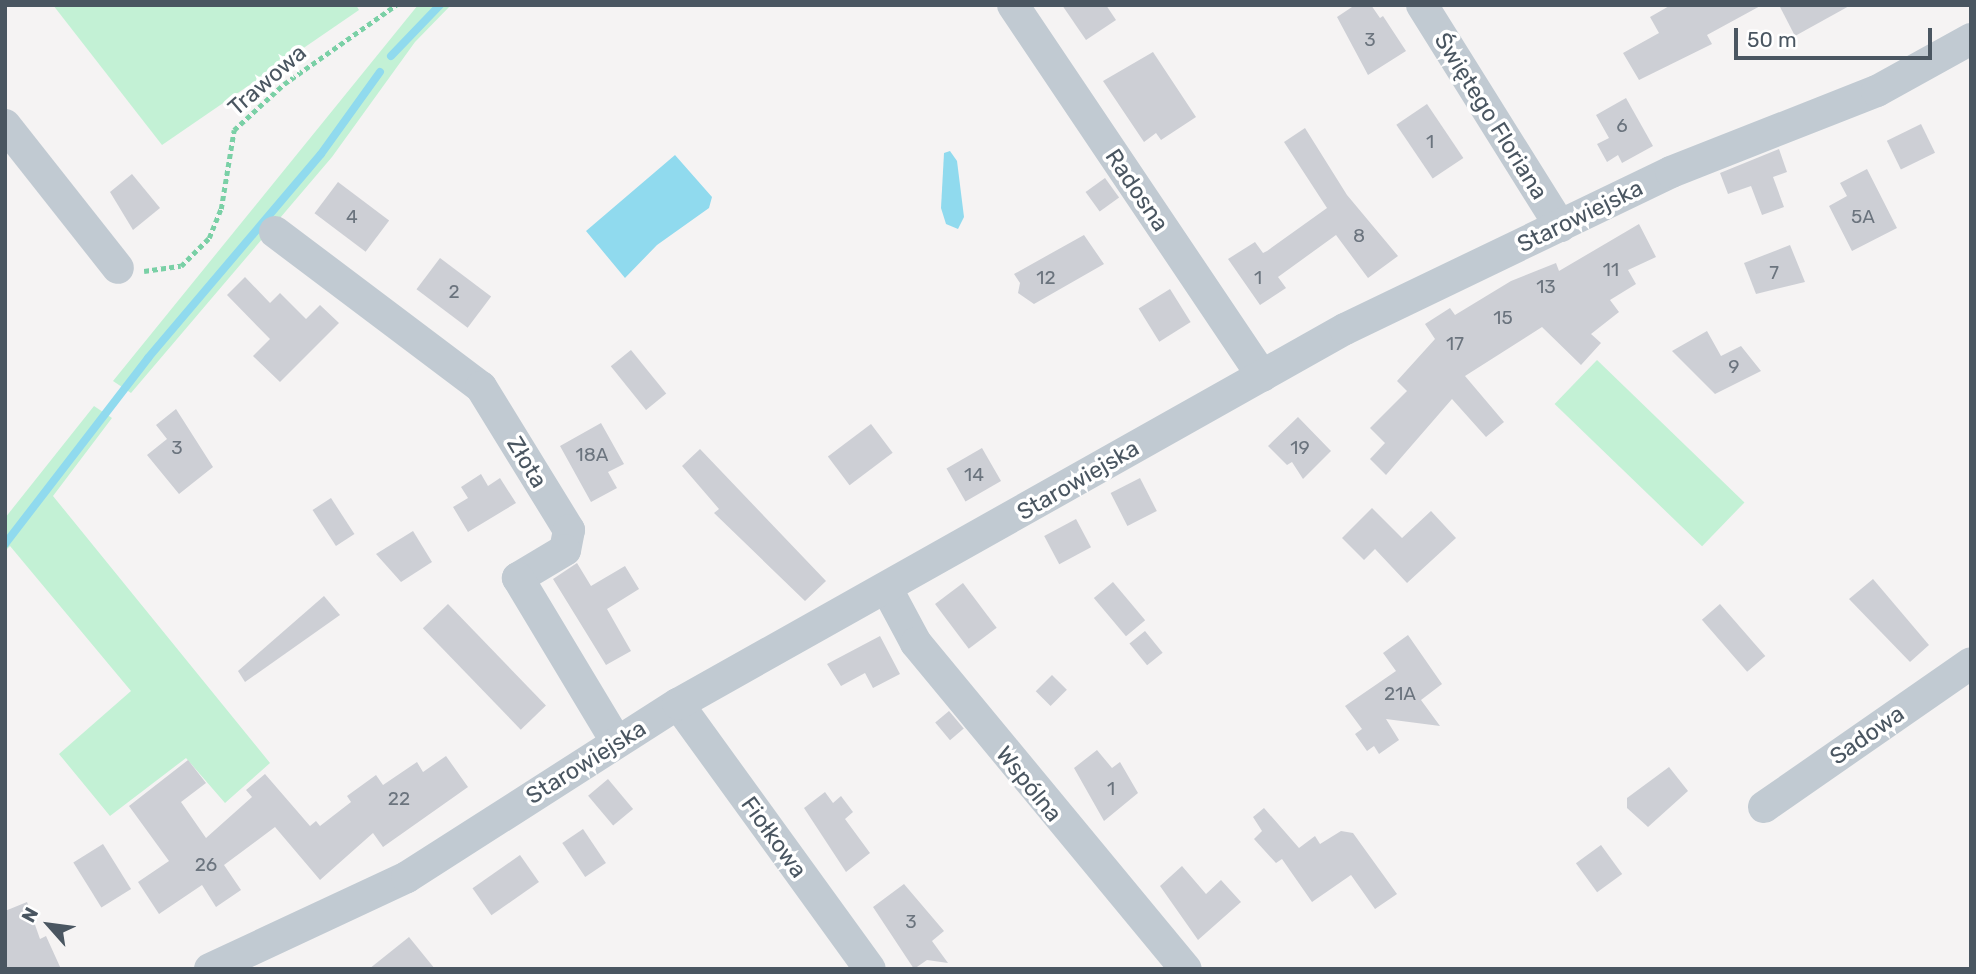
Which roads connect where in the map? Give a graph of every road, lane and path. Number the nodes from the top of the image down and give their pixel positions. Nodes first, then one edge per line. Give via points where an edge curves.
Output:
1 (397, 5) edge
2 (1013, 5) edge
3 (1423, 5) edge
4 (1971, 39) edge
5 (5, 125) edge
6 (1560, 226) junction
7 (275, 232) dead end
8 (118, 268) joint
9 (1262, 376) junction
10 (887, 589) junction
11 (1971, 663) edge
12 (678, 704) junction
13 (616, 741) junction
14 (1764, 807) dead end
15 (210, 969) edge
16 (870, 969) edge
17 (1186, 969) edge

1 - 8 path, Trawowa via 293,77 234,130 221,209 209,238 180,266 152,272
2 - 9 street, Radosna
3 - 6 street, Świętego Floriana
4 - 6 street, Starowiejska via 1877,91 1740,143
5 - 8 street
6 - 9 street, Starowiejska via 1345,329
7 - 13 street, Złota via 481,387 569,530 565,550 518,578
9 - 10 street, Starowiejska
10 - 12 street, Starowiejska
10 - 17 street, Wspólna via 916,643
11 - 14 street, Sadowa
12 - 13 street, Starowiejska
12 - 16 street, Fiołkowa
13 - 15 street, Starowiejska via 407,877

